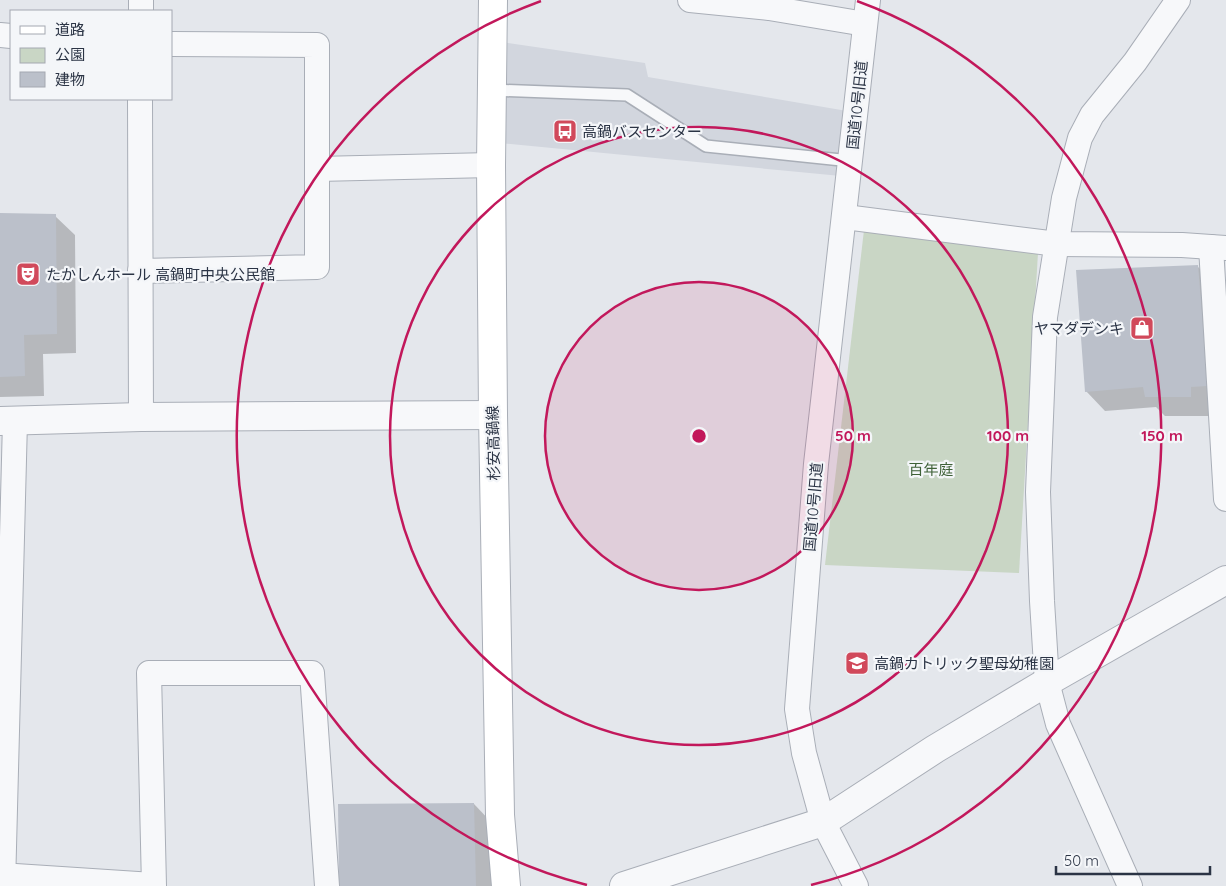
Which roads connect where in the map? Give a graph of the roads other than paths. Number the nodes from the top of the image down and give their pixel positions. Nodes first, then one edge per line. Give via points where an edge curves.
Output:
1 (493, 0) edge
2 (690, 0) edge
3 (868, 0) edge
4 (1178, 0) edge
5 (865, 24) junction
6 (172, 44) edge
7 (492, 90) junction
8 (140, 100) edge
9 (851, 161) junction
10 (491, 165) junction
11 (318, 169) junction
12 (845, 218) junction
13 (1057, 244) junction
14 (1218, 248) edge
15 (140, 271) junction
16 (493, 415) junction
17 (141, 417) junction
18 (8, 421) edge
19 (1226, 499) edge
20 (1226, 580) edge
21 (1047, 682) junction
22 (822, 822) junction
23 (2, 879) edge
24 (153, 885) edge
25 (327, 886) edge
26 (506, 886) edge
27 (624, 886) edge
28 (856, 886) edge
29 (1130, 886) edge

1 - 7 main road, 杉安高鍋線
2 - 5 street via 769,8
3 - 5 street, 国道10号旧道
4 - 13 street via 1135,62 1092,115 1080,138 1064,198
5 - 9 street, 国道10号旧道
6 - 11 street via 317,44
7 - 9 lane via 627,95 706,146
7 - 10 main road, 杉安高鍋線
8 - 15 street
9 - 12 street, 国道10号旧道
10 - 11 street
10 - 16 main road, 杉安高鍋線
11 - 15 street via 317,267
12 - 13 street
12 - 22 street, 国道10号旧道 via 816,464 798,709 804,753
13 - 14 street
13 - 21 street via 1045,317 1038,492
14 - 19 street
15 - 17 street
16 - 17 street
16 - 26 main road, 杉安高鍋線 via 500,815
17 - 18 street
18 - 23 street
20 - 21 street
21 - 22 street via 935,748
21 - 29 street via 1058,724
22 - 27 street
22 - 28 street, 国道10号旧道
23 - 24 street
24 - 25 street via 150,673 312,673

